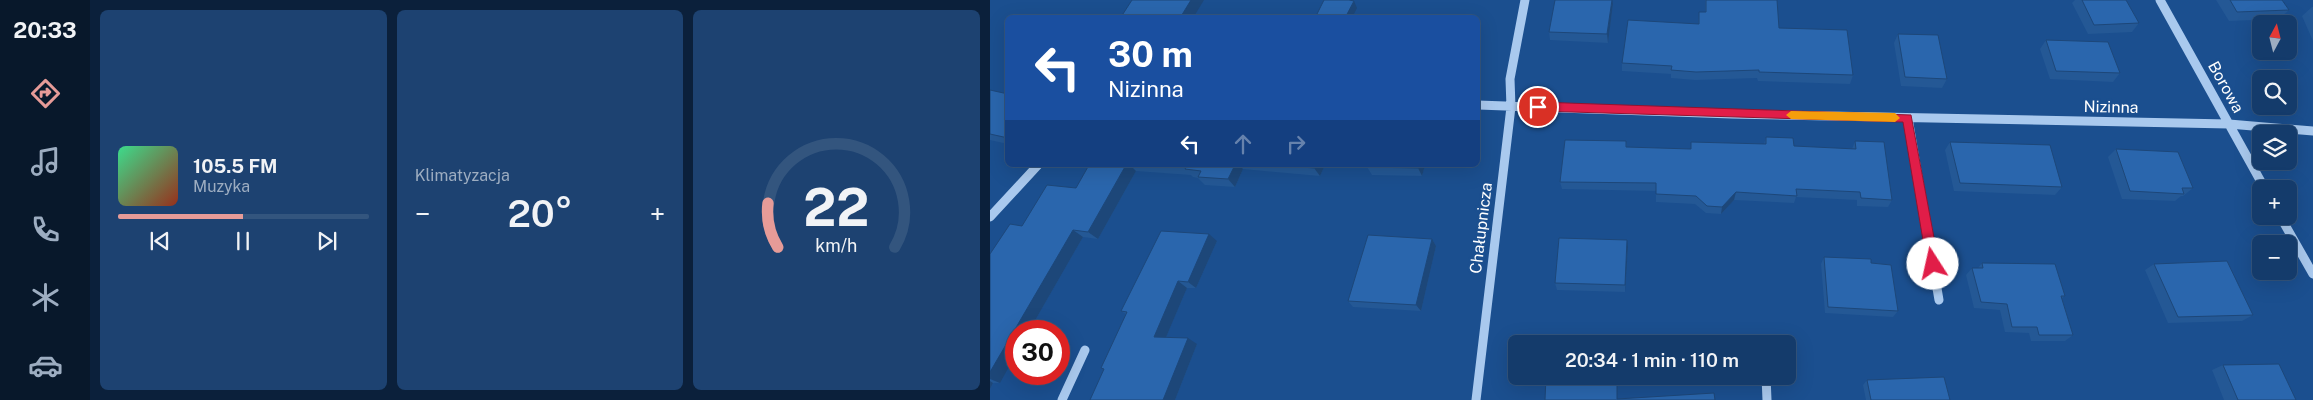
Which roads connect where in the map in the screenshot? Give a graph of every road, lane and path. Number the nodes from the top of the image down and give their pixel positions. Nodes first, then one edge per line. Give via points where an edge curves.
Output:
1 (1526, 0) edge
2 (2160, 0) edge
3 (1480, 106) edge
4 (1511, 107) junction
5 (1908, 118) junction
6 (2229, 124) junction
7 (2313, 131) edge
8 (1036, 167) edge
9 (2260, 180) edge
10 (990, 217) edge
11 (2285, 225) edge
12 (2313, 274) edge
13 (1939, 300) dead end
14 (1085, 350) dead end
15 (1766, 385) edge
16 (1062, 400) edge
17 (1476, 400) edge
18 (1767, 400) edge

1 - 4 street, Chałupnicza via 1510,79
2 - 6 street, Borowa
3 - 4 street, Nizinna
4 - 5 street, Nizinna
4 - 17 street, Chałupnicza
5 - 6 street, Nizinna
5 - 13 street
6 - 7 street, Nizinna
6 - 9 street, Borowa
8 - 10 street
11 - 12 street
14 - 16 street
15 - 18 street

